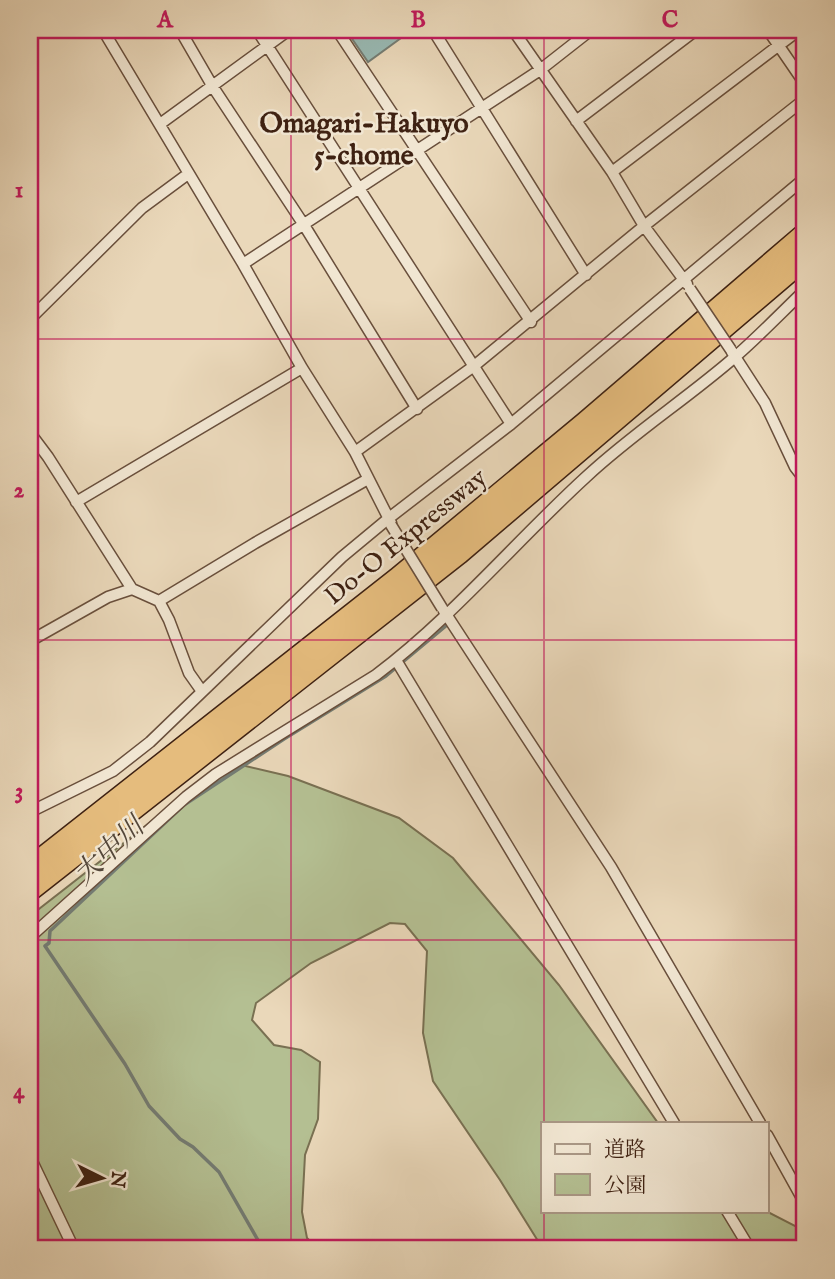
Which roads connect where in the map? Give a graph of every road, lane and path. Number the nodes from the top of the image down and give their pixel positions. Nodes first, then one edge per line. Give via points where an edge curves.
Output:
1 (103, 30) edge
2 (180, 30) edge
3 (257, 30) edge
4 (289, 30) edge
5 (337, 30) edge
6 (433, 30) edge
7 (513, 30) edge
8 (591, 30) edge
9 (696, 30) edge
10 (768, 30) edge
11 (799, 30) edge
12 (778, 45) junction
13 (266, 46) junction
14 (540, 70) junction
15 (805, 84) edge
16 (213, 87) junction
17 (805, 99) edge
18 (483, 108) junction
19 (576, 121) junction
20 (160, 124) junction
21 (418, 151) junction
22 (612, 172) junction
23 (188, 174) junction
24 (805, 178) edge
25 (361, 188) junction
26 (304, 225) junction
27 (644, 226) junction
28 (805, 234) edge
29 (805, 258) edge
30 (243, 264) junction
31 (586, 275) junction
32 (687, 284) junction
33 (805, 289) edge
34 (30, 319) edge
35 (531, 322) junction
36 (733, 353) junction
37 (474, 366) junction
38 (302, 368) junction
39 (417, 409) junction
40 (512, 424) junction
41 (30, 433) edge
42 (355, 452) junction
43 (368, 479) junction
44 (805, 480) edge
45 (76, 502) junction
46 (390, 521) junction
47 (132, 589) junction
48 (159, 601) junction
49 (445, 612) junction
50 (30, 641) edge
51 (396, 660) junction
52 (201, 691) junction
53 (30, 812) edge
54 (30, 868) edge
55 (30, 890) edge
56 (30, 937) edge
57 (673, 1122) edge
58 (759, 1122) edge
59 (768, 1137) edge
60 (30, 1157) edge
61 (804, 1199) edge
62 (728, 1212) edge
63 (74, 1249) edge
64 (750, 1249) edge

1 - 20 street
2 - 16 street
3 - 13 street
4 - 13 street
5 - 21 street
6 - 18 street
7 - 14 street
8 - 14 street
9 - 19 street
10 - 12 street
11 - 12 street
12 - 15 street
12 - 22 street
13 - 16 street
13 - 25 street
14 - 18 street
14 - 19 street
16 - 20 street
16 - 26 street
17 - 27 street
18 - 21 street
18 - 31 street
19 - 22 street
20 - 23 street
21 - 25 street
21 - 35 street
22 - 27 street
23 - 30 street
23 - 34 street via 142,208
24 - 32 street
25 - 26 street
25 - 37 street
26 - 30 street
26 - 39 street
27 - 31 street
27 - 32 street
28 - 54 highway, Do-O Expressway via 459,529
29 - 55 highway, Do-O Expressway via 459,552
30 - 38 street
31 - 35 street
32 - 36 street, bridge
32 - 40 street
33 - 36 street
35 - 37 street
36 - 44 street
36 - 49 street via 584,478
37 - 39 street
37 - 40 street
38 - 42 street
38 - 45 street
39 - 42 street
40 - 46 street
41 - 45 street
42 - 43 street
43 - 46 street
43 - 48 street
45 - 47 street
46 - 49 street, bridge
46 - 52 street via 342,557
47 - 48 street
47 - 50 street via 108,597
48 - 52 street
49 - 51 street
49 - 58 street via 611,867
51 - 56 street via 216,774
51 - 57 street
52 - 53 street via 113,771
59 - 61 street
60 - 63 street
62 - 64 street

